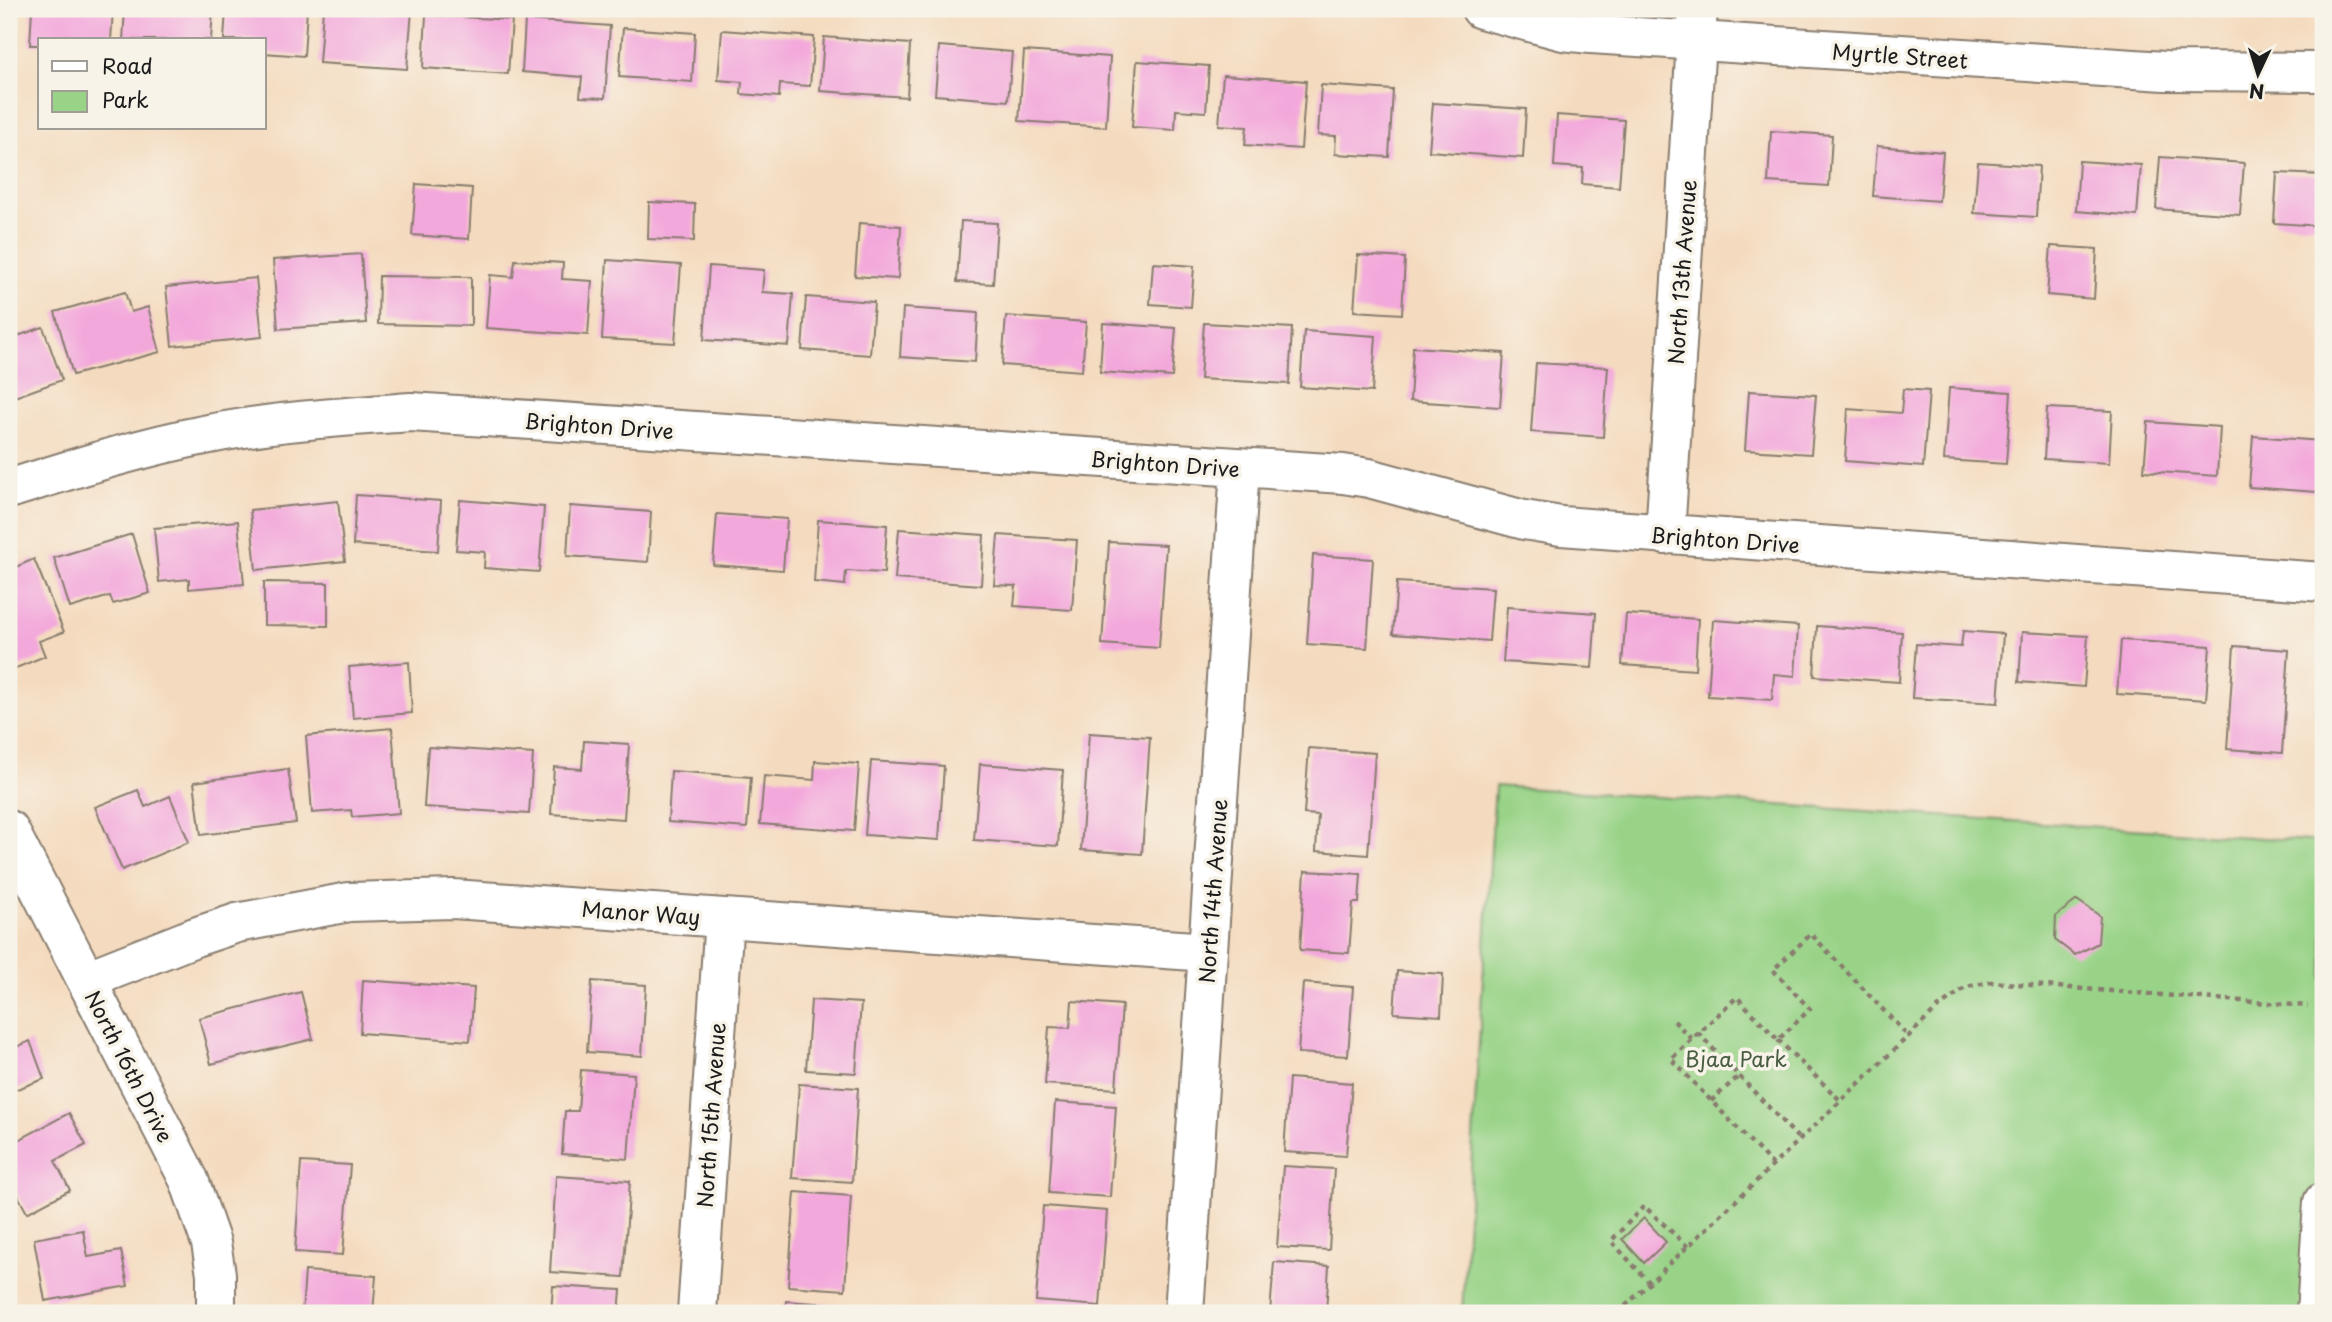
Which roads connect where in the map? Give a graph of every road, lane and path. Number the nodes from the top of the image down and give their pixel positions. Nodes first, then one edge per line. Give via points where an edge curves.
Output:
1 (1481, 9) edge
2 (1697, 25) edge
3 (2323, 72) edge
4 (1241, 468) junction
5 (9, 489) edge
6 (1665, 535) junction
7 (2323, 582) edge
8 (9, 830) edge
9 (724, 918) junction
10 (1208, 951) junction
11 (86, 980) junction
12 (2308, 1006) dead end
13 (1674, 1021) dead end
14 (1698, 1033) junction
15 (1908, 1036) junction
16 (1692, 1039) junction
17 (1778, 1040) junction
18 (1739, 1076) junction
19 (1712, 1101) junction
20 (1841, 1101) junction
21 (1800, 1140) junction
22 (1773, 1165) junction
23 (2323, 1202) edge
24 (1688, 1247) junction
25 (1650, 1283) junction
26 (216, 1313) edge
27 (697, 1313) edge
28 (1184, 1313) edge
29 (1618, 1313) edge
30 (2316, 1313) edge

1 - 2 street, Myrtle Street via 1563,31
2 - 3 street, Myrtle Street via 2165,71
2 - 6 street, North 13th Avenue
4 - 5 street, Brighton Drive via 411,412 313,419 209,434 104,459
4 - 6 street, Brighton Drive via 1343,474 1524,520
4 - 10 street, North 14th Avenue
6 - 7 street, Brighton Drive
8 - 11 street, North 16th Drive
9 - 10 street, Manor Way
9 - 11 street, Manor Way via 453,899 349,902 237,923
9 - 27 street, North 15th Avenue
10 - 28 street, North 14th Avenue
11 - 26 street, North 16th Drive via 189,1181 211,1243
12 - 15 path via 1991,982 1966,988
13 - 16 path
14 - 16 path
14 - 17 path via 1737,997
14 - 18 path
15 - 17 path via 1811,934 1773,970 1810,1009
15 - 20 path
16 - 19 path via 1671,1059
17 - 20 path
18 - 19 path
18 - 21 path
19 - 22 path
20 - 21 path
21 - 22 path
22 - 24 path
23 - 30 street
24 - 25 path
24 - 25 path via 1644,1206 1611,1241
25 - 29 path

